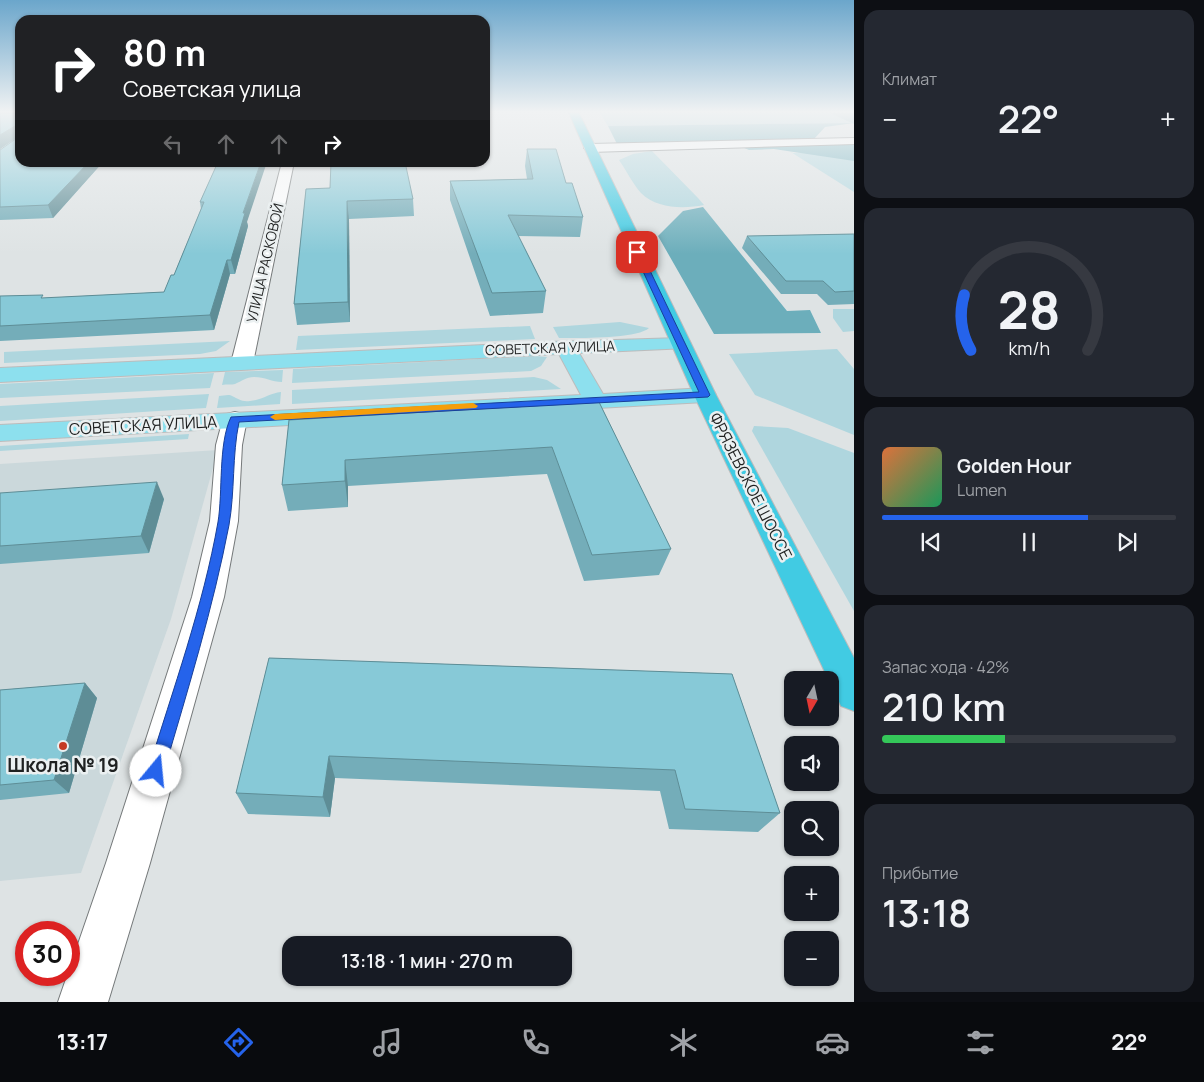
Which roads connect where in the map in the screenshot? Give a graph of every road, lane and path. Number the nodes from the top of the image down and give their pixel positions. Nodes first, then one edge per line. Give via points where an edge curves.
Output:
1 (595, 160) edge
2 (287, 167) edge
3 (681, 344) junction
4 (566, 348) junction
5 (242, 363) junction
6 (0, 375) edge
7 (705, 395) junction
8 (596, 399) junction
9 (235, 420) junction
10 (0, 433) edge
11 (854, 694) edge
12 (84, 1002) edge

1 - 3 highway, ФРЯЗЕВСКОЕ ШОССЕ
2 - 5 street, УЛИЦА РАСКОВОЙ
3 - 4 main road, СОВЕТСКАЯ УЛИЦА
3 - 7 highway, ФРЯЗЕВСКОЕ ШОССЕ
4 - 5 main road, СОВЕТСКАЯ УЛИЦА
4 - 8 main road
5 - 6 main road, СОВЕТСКАЯ УЛИЦА
7 - 8 main road, СОВЕТСКАЯ УЛИЦА
7 - 11 highway, ФРЯЗЕВСКОЕ ШОССЕ
8 - 9 main road, СОВЕТСКАЯ УЛИЦА
9 - 10 main road, СОВЕТСКАЯ УЛИЦА
9 - 12 street via 229,445 224,521 208,597

